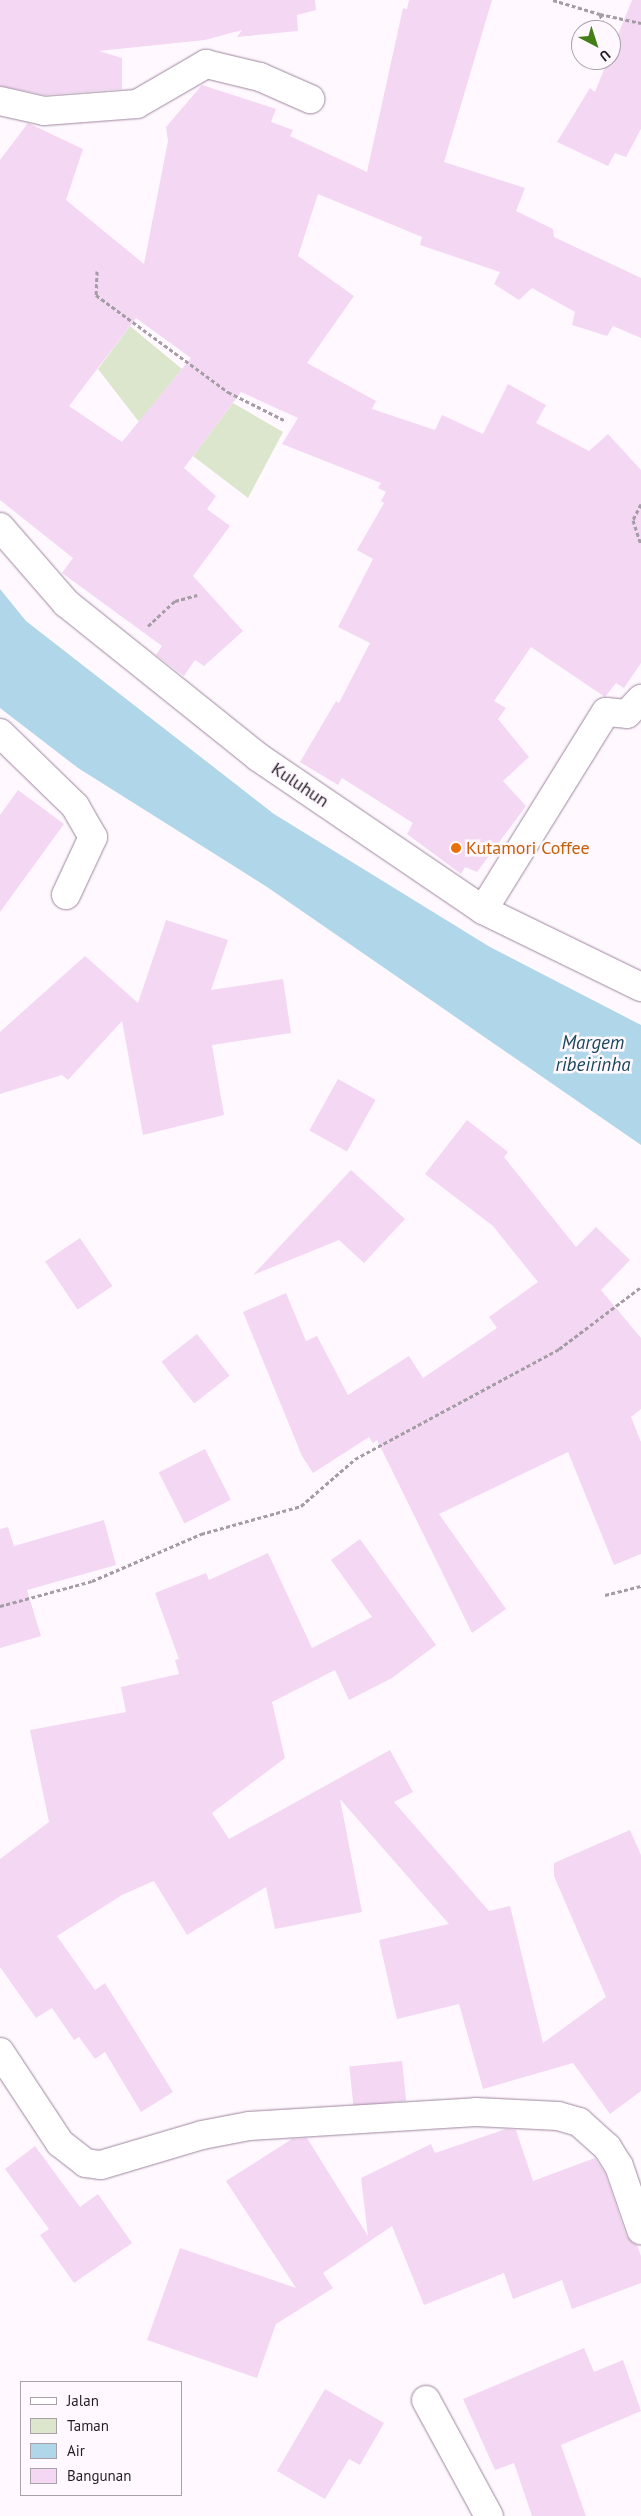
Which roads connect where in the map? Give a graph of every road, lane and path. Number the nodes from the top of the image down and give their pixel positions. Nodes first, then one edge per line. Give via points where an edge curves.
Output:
1 (554, 0) edge
2 (600, 14) junction
3 (602, 20) edge
4 (641, 23) edge
5 (310, 99) dead end
6 (0, 101) edge
7 (96, 271) dead end
8 (286, 421) dead end
9 (641, 504) edge
10 (0, 527) edge
11 (641, 544) edge
12 (198, 595) dead end
13 (128, 652) junction
14 (641, 699) edge
15 (0, 733) edge
16 (66, 895) dead end
17 (483, 910) junction
18 (641, 988) edge
19 (641, 1287) edge
20 (641, 1586) edge
21 (605, 1596) dead end
22 (0, 1606) edge
23 (0, 2052) edge
24 (641, 2230) edge
25 (426, 2400) dead end
26 (488, 2516) edge

1 - 2 path
2 - 3 path
2 - 4 path
5 - 6 street via 260,77 206,64 137,104 44,111
7 - 8 path via 96,295 228,392
9 - 11 path via 633,520
10 - 13 street, Kuluhun via 66,603
12 - 13 path via 175,601
13 - 17 street, Kuluhun via 258,757
14 - 17 street via 628,714 606,712
15 - 16 street via 75,806 93,837
17 - 18 street, Kuluhun
19 - 22 path via 559,1349 354,1458 301,1506 201,1534 92,1581
20 - 21 path
23 - 24 street via 60,2143 86,2163 101,2166 202,2135 249,2126 476,2112 558,2116 579,2122 607,2147 619,2166
25 - 26 street

